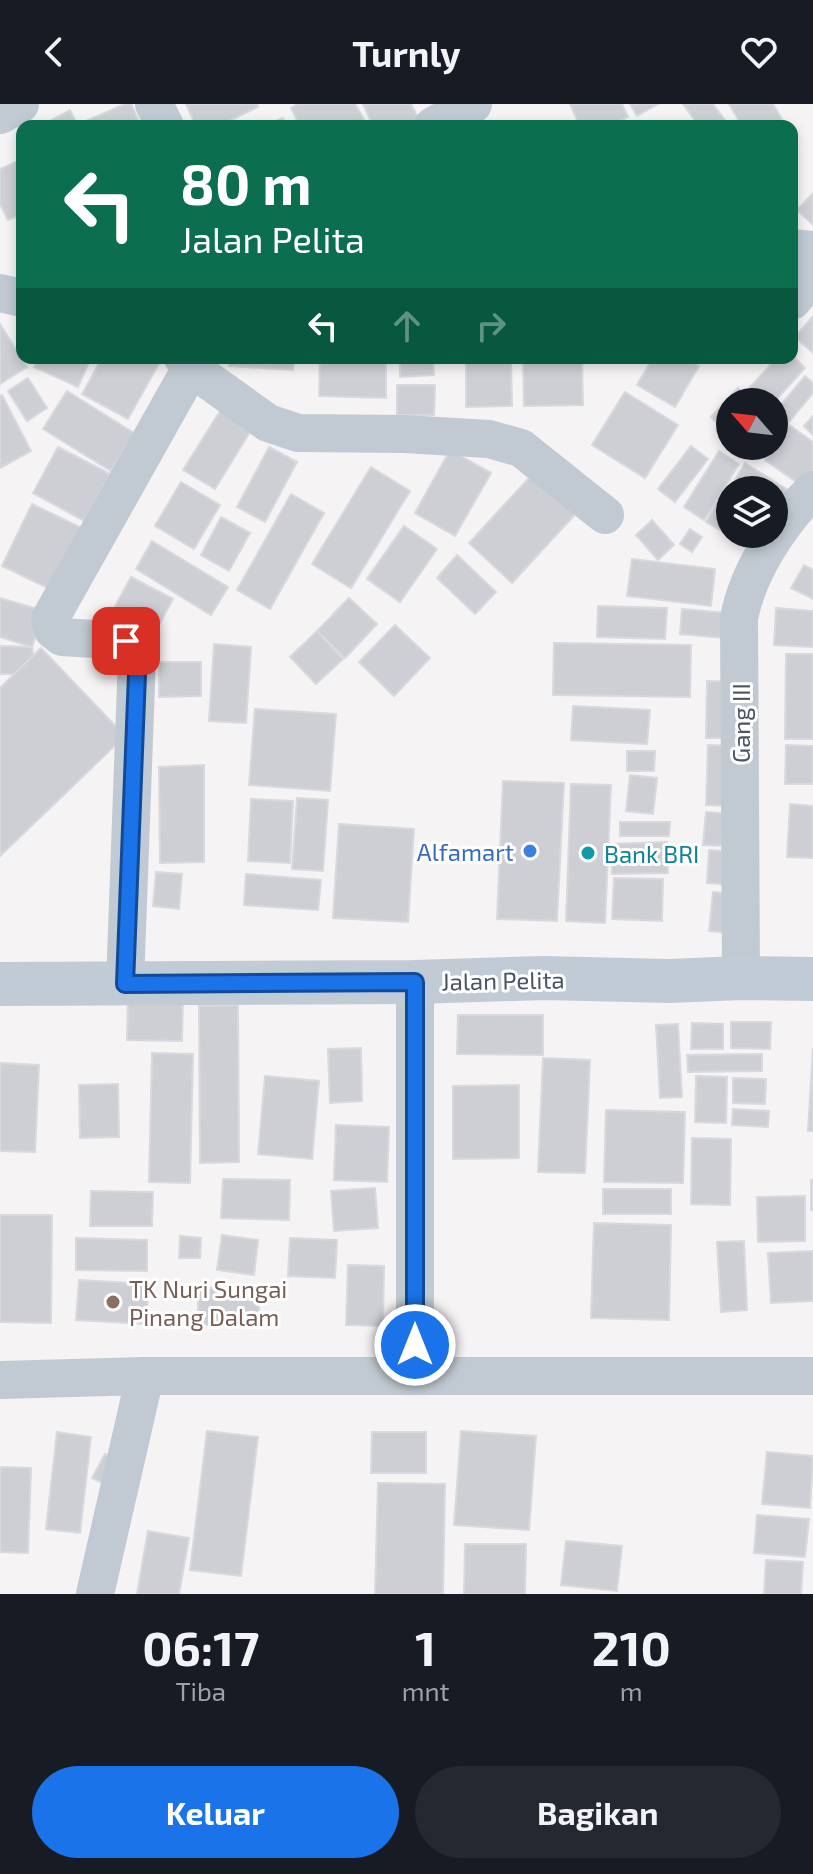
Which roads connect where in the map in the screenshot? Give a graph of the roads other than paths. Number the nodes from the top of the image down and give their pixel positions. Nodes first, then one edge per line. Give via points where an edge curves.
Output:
1 (20, 104) edge
2 (473, 104) edge
3 (0, 115) edge
4 (444, 120) edge
5 (813, 276) edge
6 (798, 294) edge
7 (186, 364) edge
8 (188, 364) edge
9 (813, 490) edge
10 (605, 515) dead end
11 (741, 978) junction
12 (813, 979) edge
13 (415, 982) junction
14 (0, 984) edge
15 (125, 984) junction
16 (415, 1375) junction
17 (145, 1376) junction
18 (813, 1376) edge
19 (0, 1380) edge
20 (95, 1594) edge

1 - 3 street
2 - 4 street
5 - 6 street
7 - 15 street via 50,619 62,637 126,641 134,644 137,657
8 - 10 street via 268,423 298,433 489,439 521,448
9 - 11 street, Gang III via 753,574 739,618
11 - 12 street, Jalan Pelita
11 - 13 street, Jalan Pelita
13 - 15 street, Jalan Pelita
13 - 16 street
14 - 15 street, Jalan Pelita
16 - 17 street
16 - 18 street
17 - 19 street
17 - 20 street

